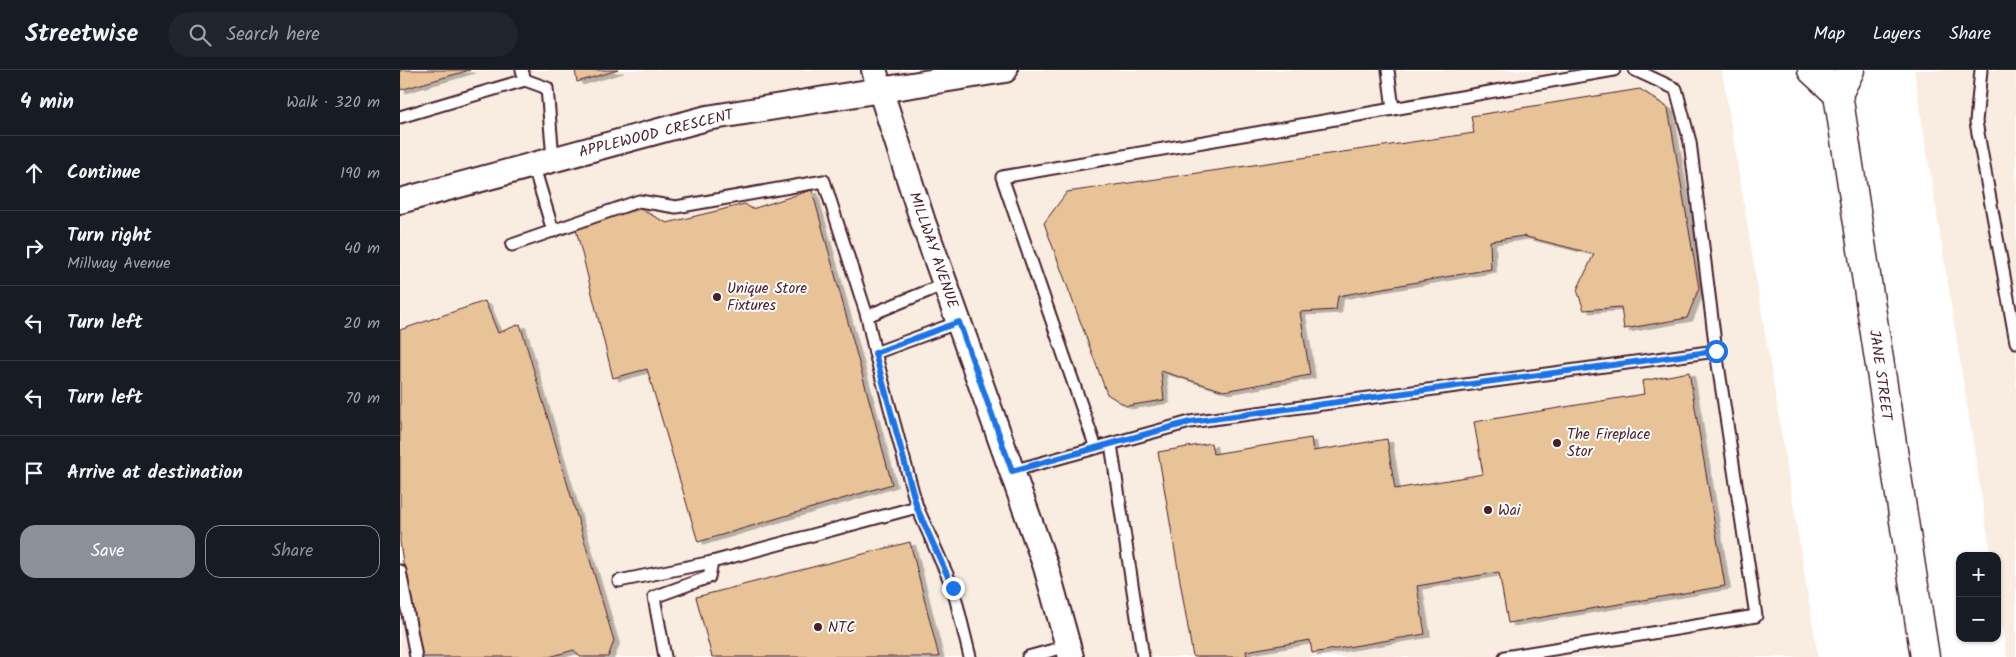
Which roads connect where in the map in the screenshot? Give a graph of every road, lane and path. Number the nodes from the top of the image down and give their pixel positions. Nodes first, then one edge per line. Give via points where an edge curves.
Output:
1 (1005, 70) edge
2 (1388, 70) edge
3 (1614, 70) edge
4 (1635, 70) edge
5 (1812, 70) edge
6 (1981, 70) edge
7 (524, 75) edge
8 (877, 81) edge
9 (1844, 82) edge
10 (1393, 109) junction
11 (400, 117) edge
12 (543, 161) junction
13 (400, 201) edge
14 (552, 231) junction
15 (512, 245) dead end
16 (945, 284) junction
17 (867, 316) junction
18 (959, 322) junction
19 (2016, 342) edge
20 (1716, 351) junction
21 (875, 353) junction
22 (1112, 444) junction
23 (1096, 448) junction
24 (1012, 471) junction
25 (917, 508) junction
26 (712, 562) junction
27 (400, 571) edge
28 (619, 581) dead end
29 (1070, 652) edge
30 (416, 657) edge
31 (665, 657) edge
32 (970, 657) edge
33 (1028, 657) edge
34 (1143, 657) edge
35 (1505, 657) edge
36 (1925, 657) edge

1 - 8 street, APPLEWOOD CRESCENT
2 - 10 lane
3 - 10 lane
4 - 20 lane via 1676,90 1690,142
5 - 9 main road, JANE STREET
6 - 19 lane via 1976,122
7 - 11 lane
7 - 12 lane via 547,88
8 - 12 street, APPLEWOOD CRESCENT via 707,118
8 - 16 street, MILLWAY AVENUE
9 - 36 main road, JANE STREET
10 - 23 lane via 1002,176
12 - 13 street, APPLEWOOD CRESCENT
12 - 14 lane
14 - 15 lane
14 - 17 lane via 639,201 676,207 824,181
16 - 17 lane
16 - 18 street, MILLWAY AVENUE
17 - 21 lane
18 - 21 lane
18 - 24 street, MILLWAY AVENUE
20 - 22 lane via 1190,422
20 - 35 lane via 1756,616
21 - 25 lane
22 - 23 lane
22 - 34 lane
23 - 24 lane
24 - 29 street, MILLWAY AVENUE via 1046,567
25 - 26 lane
25 - 32 lane via 953,588
26 - 28 lane
26 - 31 lane via 709,577 654,597
27 - 30 lane
29 - 33 lane

